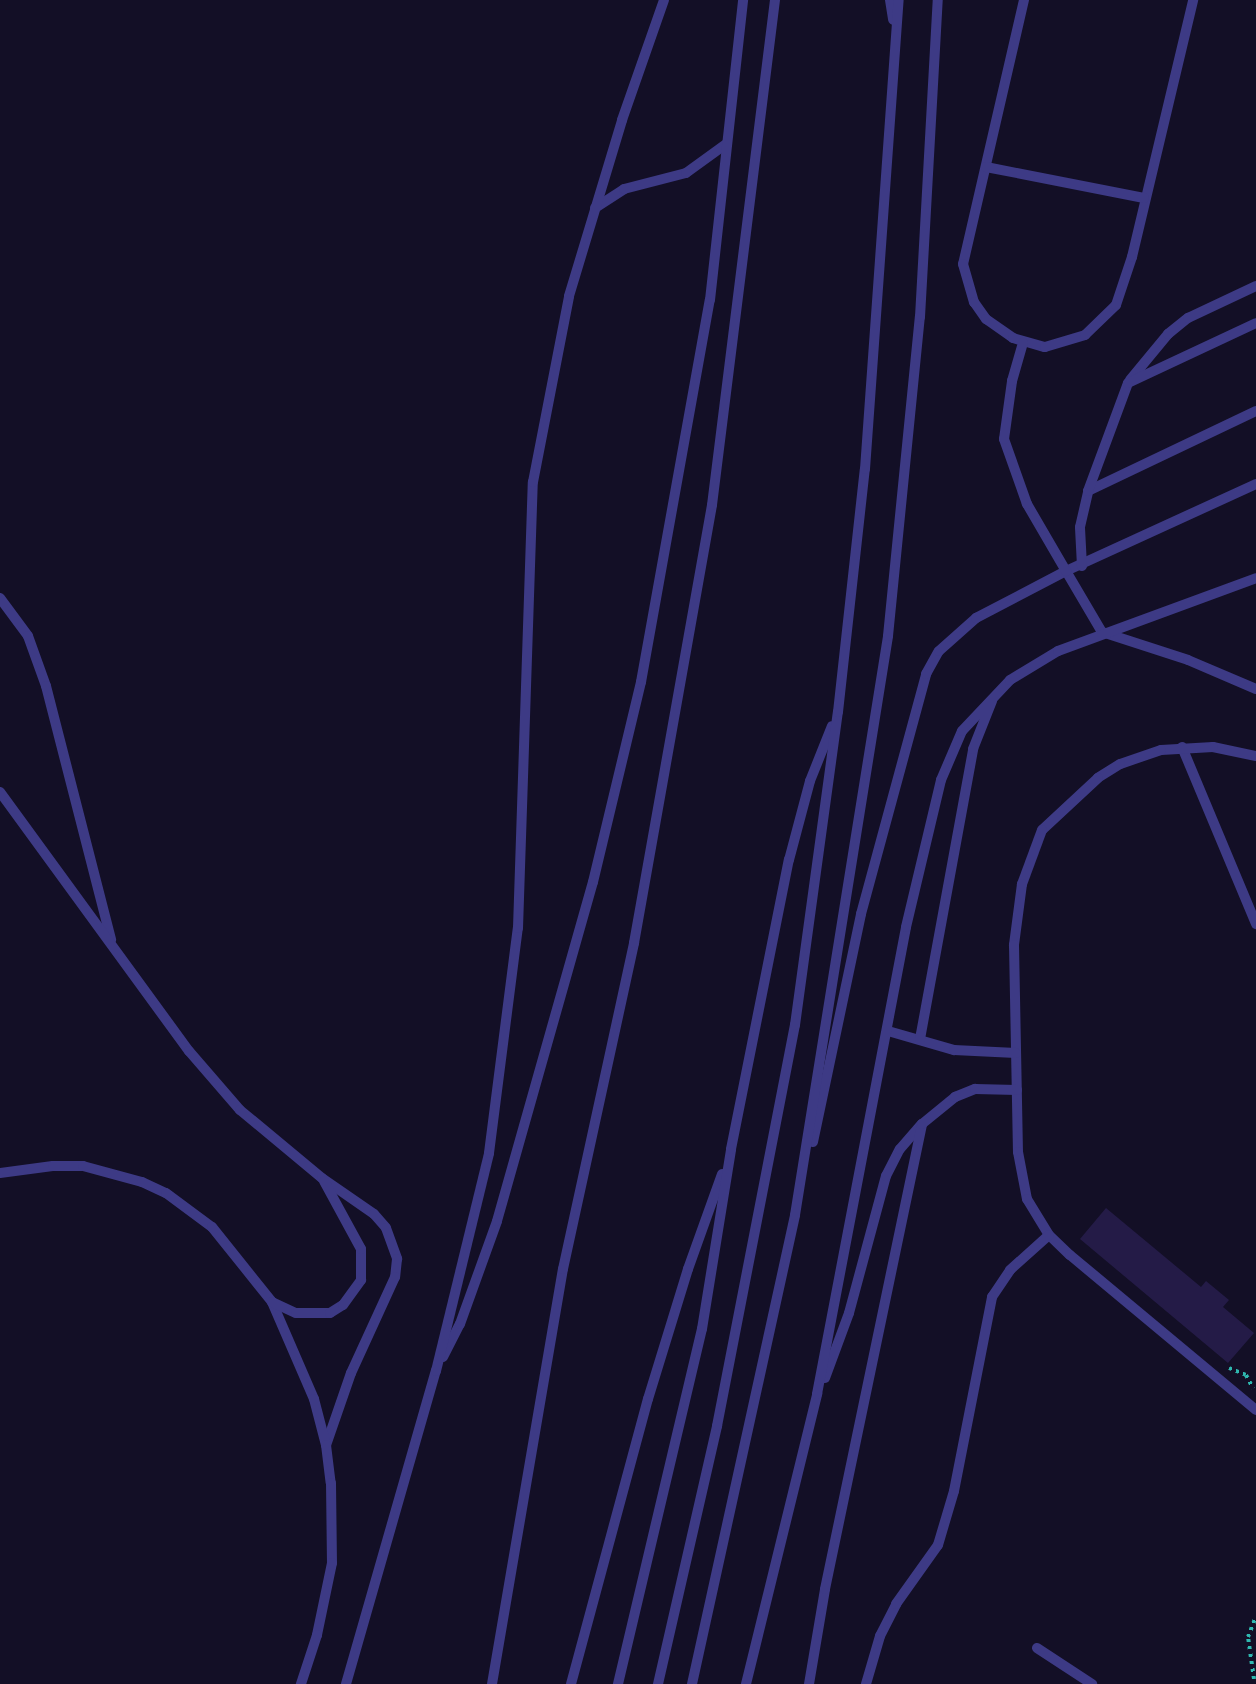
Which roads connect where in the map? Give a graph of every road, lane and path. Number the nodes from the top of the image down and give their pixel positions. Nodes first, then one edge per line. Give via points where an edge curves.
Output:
1 (664, 0) edge
2 (743, 0) edge
3 (775, 0) edge
4 (890, 0) edge
5 (899, 0) edge
6 (938, 0) edge
7 (1024, 0) edge
8 (1193, 0) edge
9 (897, 45) junction
10 (726, 144) junction
11 (986, 167) junction
12 (1144, 198) junction
13 (593, 209) junction
14 (1256, 286) edge
15 (1256, 323) edge
16 (1023, 343) junction
17 (1128, 383) junction
18 (1256, 411) edge
19 (1256, 484) edge
20 (1088, 491) junction
21 (1082, 566) junction
22 (1066, 571) junction
23 (1256, 578) edge
24 (0, 598) edge
25 (1102, 632) junction
26 (1256, 689) edge
27 (996, 692) junction
28 (838, 712) junction
29 (1182, 747) junction
30 (1256, 756) edge
31 (0, 792) edge
32 (1256, 924) edge
33 (112, 943) junction
34 (888, 1030) junction
35 (920, 1039) junction
36 (1016, 1053) junction
37 (1017, 1090) junction
38 (922, 1124) junction
39 (732, 1149) junction
40 (0, 1173) edge
41 (322, 1178) junction
42 (795, 1215) junction
43 (1049, 1235) junction
44 (272, 1302) junction
45 (1225, 1367) dead end
46 (436, 1371) junction
47 (1256, 1391) edge
48 (818, 1394) junction
49 (1256, 1410) edge
50 (326, 1444) junction
51 (1256, 1616) edge
52 (1037, 1648) dead end
53 (1254, 1679) dead end
54 (301, 1684) edge
55 (346, 1684) edge
56 (492, 1684) edge
57 (571, 1684) edge
58 (618, 1684) edge
59 (658, 1684) edge
60 (692, 1684) edge
61 (746, 1684) edge
62 (809, 1684) edge
63 (866, 1684) edge
64 (1092, 1684) edge

1 - 13 lane
2 - 10 lane
3 - 56 lane via 712,505 634,943 563,1269
4 - 9 lane
5 - 9 lane
6 - 42 lane via 920,317 888,636
7 - 11 lane
8 - 12 lane
9 - 28 lane via 866,457
10 - 13 lane via 686,173 624,189
10 - 46 lane via 711,300 665,560 622,766 578,939 497,1221 460,1324
11 - 12 lane
11 - 16 lane via 963,264 968,285 986,319
12 - 16 lane via 1124,286 1103,322 1066,343 1045,347
13 - 46 lane via 569,296 533,482 518,928 498,1095 489,1153
14 - 17 lane via 1188,318 1167,334
15 - 17 lane
16 - 22 lane via 1012,381 1004,439 1027,504
17 - 20 lane
18 - 20 lane
19 - 21 lane
20 - 21 lane via 1080,527
21 - 22 lane
22 - 25 lane
22 - 42 lane via 976,618 939,651 926,674 861,914 823,1102
23 - 25 lane
24 - 33 lane via 28,636 43,677
25 - 26 lane via 1188,660
25 - 27 lane via 1058,651
27 - 34 lane via 962,731 941,780 906,927
27 - 35 lane via 973,749
28 - 39 lane via 810,781 789,860
28 - 59 lane via 795,1025 759,1222
29 - 30 lane via 1213,747
29 - 32 lane
29 - 36 lane via 1120,764 1098,778 1042,830 1030,857 1017,907
31 - 33 lane
33 - 41 lane via 189,1051 240,1110
34 - 35 lane
34 - 48 lane
35 - 36 lane via 954,1050
36 - 37 lane
37 - 38 lane via 975,1089 956,1097
37 - 43 lane via 1021,1181
38 - 48 lane via 900,1149 885,1176 836,1354
38 - 62 lane via 825,1589
39 - 57 lane via 687,1269
39 - 58 lane via 702,1329
40 - 44 lane via 83,1166 142,1182 173,1198 212,1227
41 - 44 lane via 361,1249 361,1280 343,1305 330,1313 296,1314
41 - 50 lane via 374,1214 386,1228 397,1259 389,1293 358,1356
42 - 60 lane
43 - 49 lane
43 - 63 lane via 1010,1270 992,1297 954,1491 938,1545 896,1604 874,1652
44 - 50 lane via 307,1378
45 - 47 path via 1239,1369
46 - 55 lane
48 - 61 lane
50 - 54 lane via 333,1515 332,1563 317,1635
51 - 53 path via 1248,1637
52 - 64 lane

